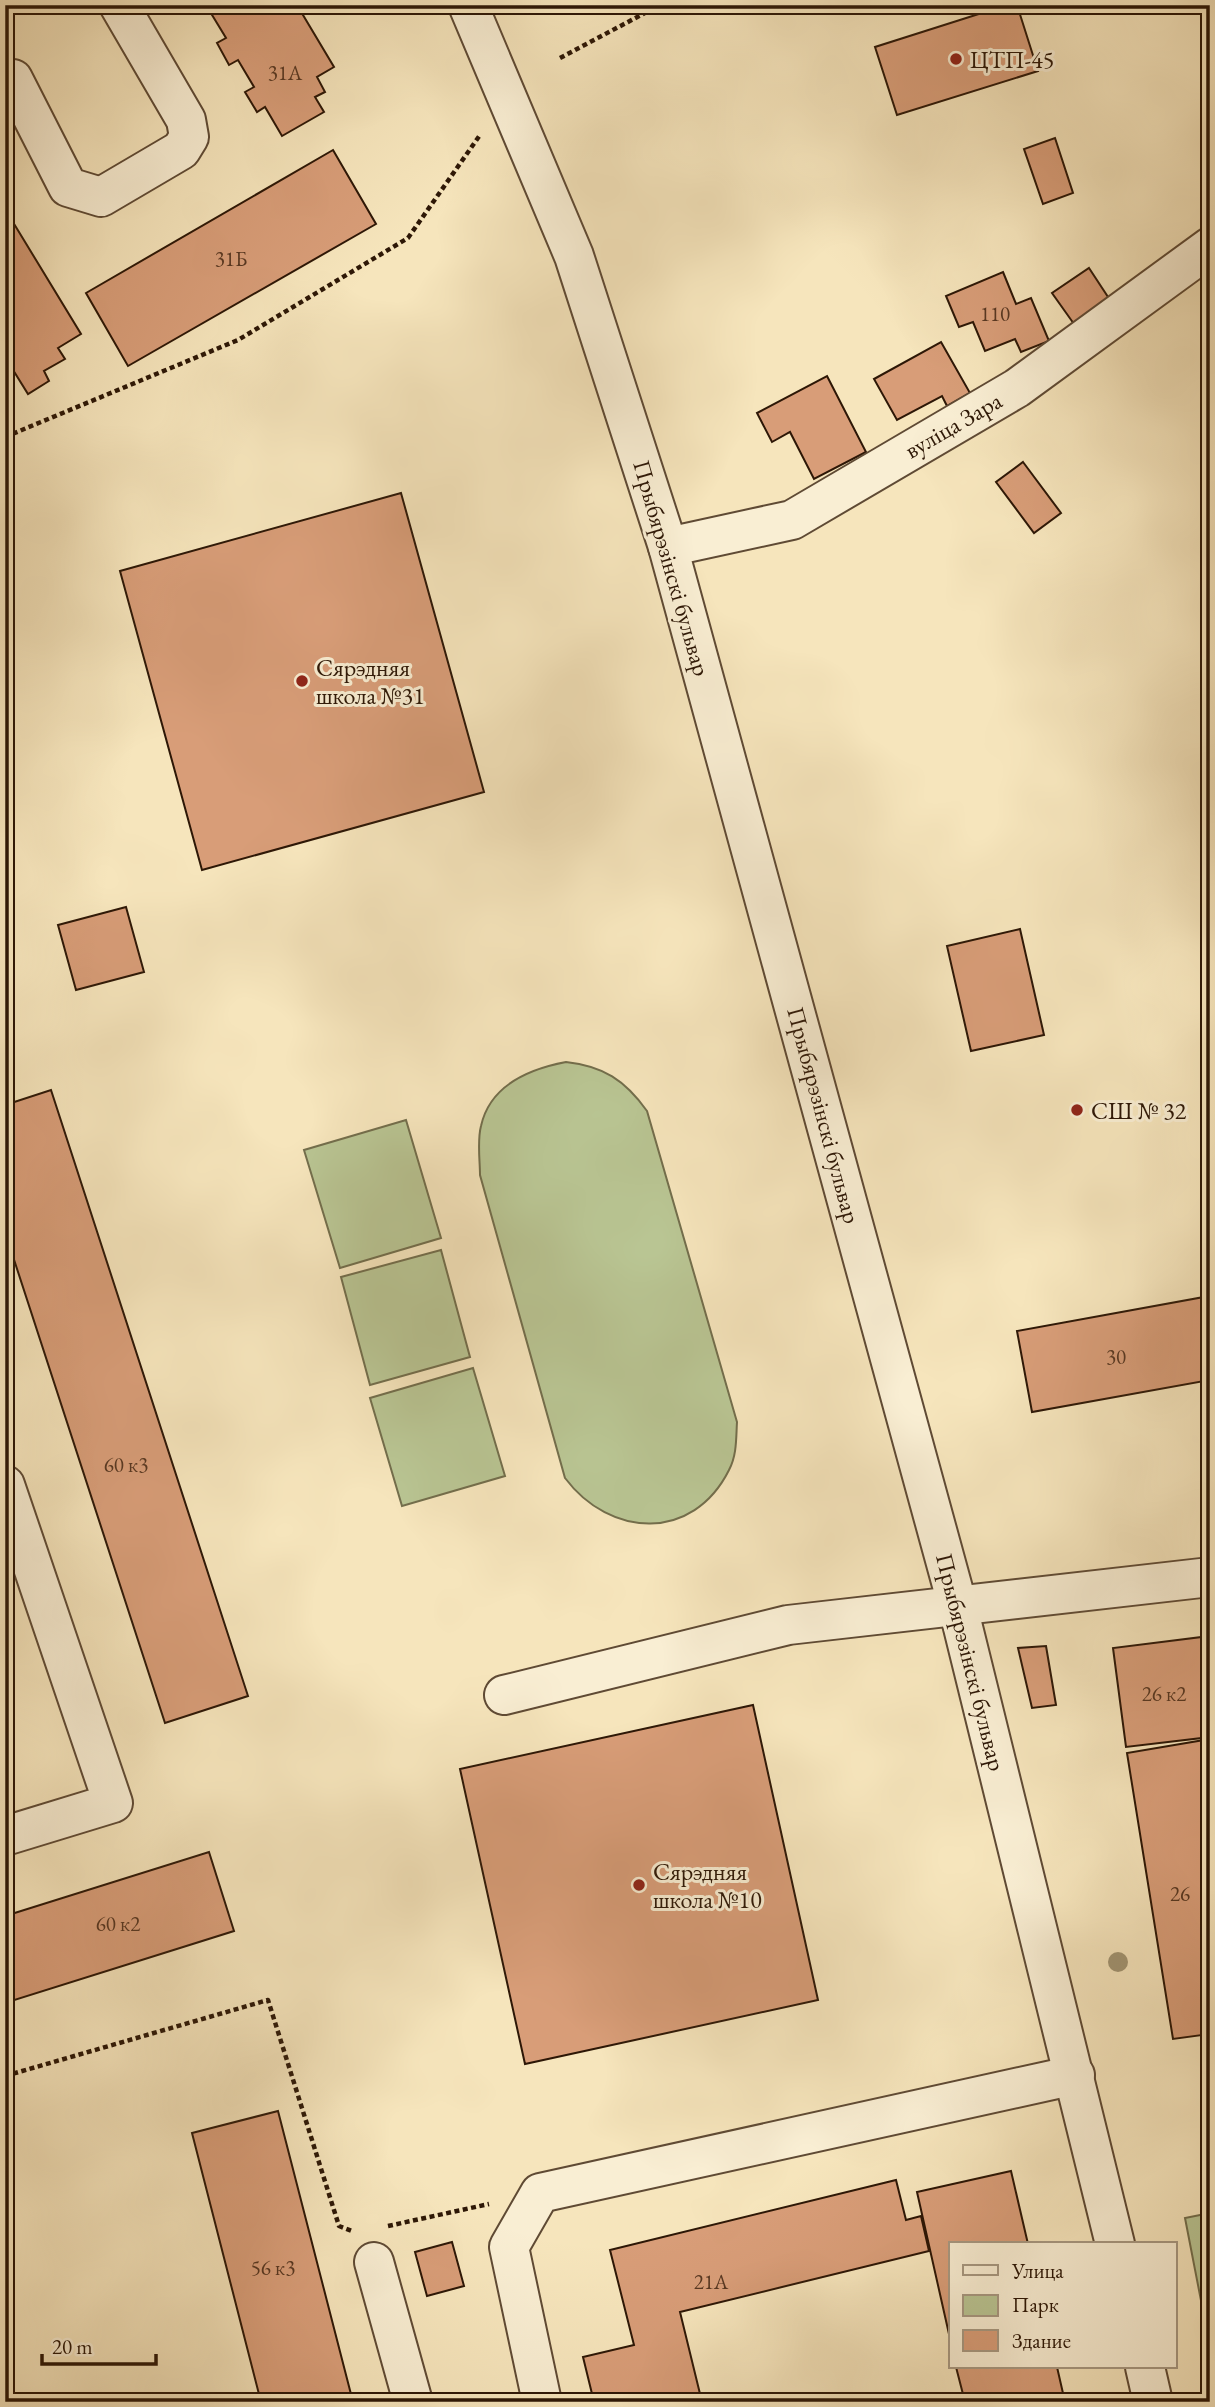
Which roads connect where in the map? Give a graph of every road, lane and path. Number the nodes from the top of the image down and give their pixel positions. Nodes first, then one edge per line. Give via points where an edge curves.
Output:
1 (119, 5) edge
2 (468, 5) edge
3 (660, 5) edge
4 (560, 58) dead end
5 (13, 79) dead end
6 (480, 135) dead end
7 (1210, 247) edge
8 (5, 437) edge
9 (668, 547) junction
10 (5, 1485) edge
11 (1210, 1577) edge
12 (958, 1606) junction
13 (504, 1695) dead end
14 (5, 1836) edge
15 (1075, 2075) junction
16 (5, 2076) edge
17 (540, 2193) junction
18 (371, 2240) junction
19 (1115, 2242) edge
20 (1145, 2368) edge
21 (413, 2402) edge
22 (542, 2402) edge
23 (1153, 2402) edge

1 - 5 street via 186,120 189,137 181,150 101,197 76,191 68,187
2 - 9 street, Прыбярэзінскі бульвар via 574,256
3 - 4 path
6 - 8 path via 408,237 238,340
7 - 9 street, вуліца Зара via 1017,388 792,520
9 - 12 street, Прыбярэзінскі бульвар
10 - 14 street via 113,1803
11 - 12 street
12 - 13 street via 788,1625
12 - 15 street, Прыбярэзінскі бульвар
15 - 17 street
15 - 19 street, Прыбярэзінскі бульвар
16 - 18 path via 268,2000 339,2226
17 - 18 path
17 - 22 street via 509,2247
18 - 21 street
20 - 23 street

